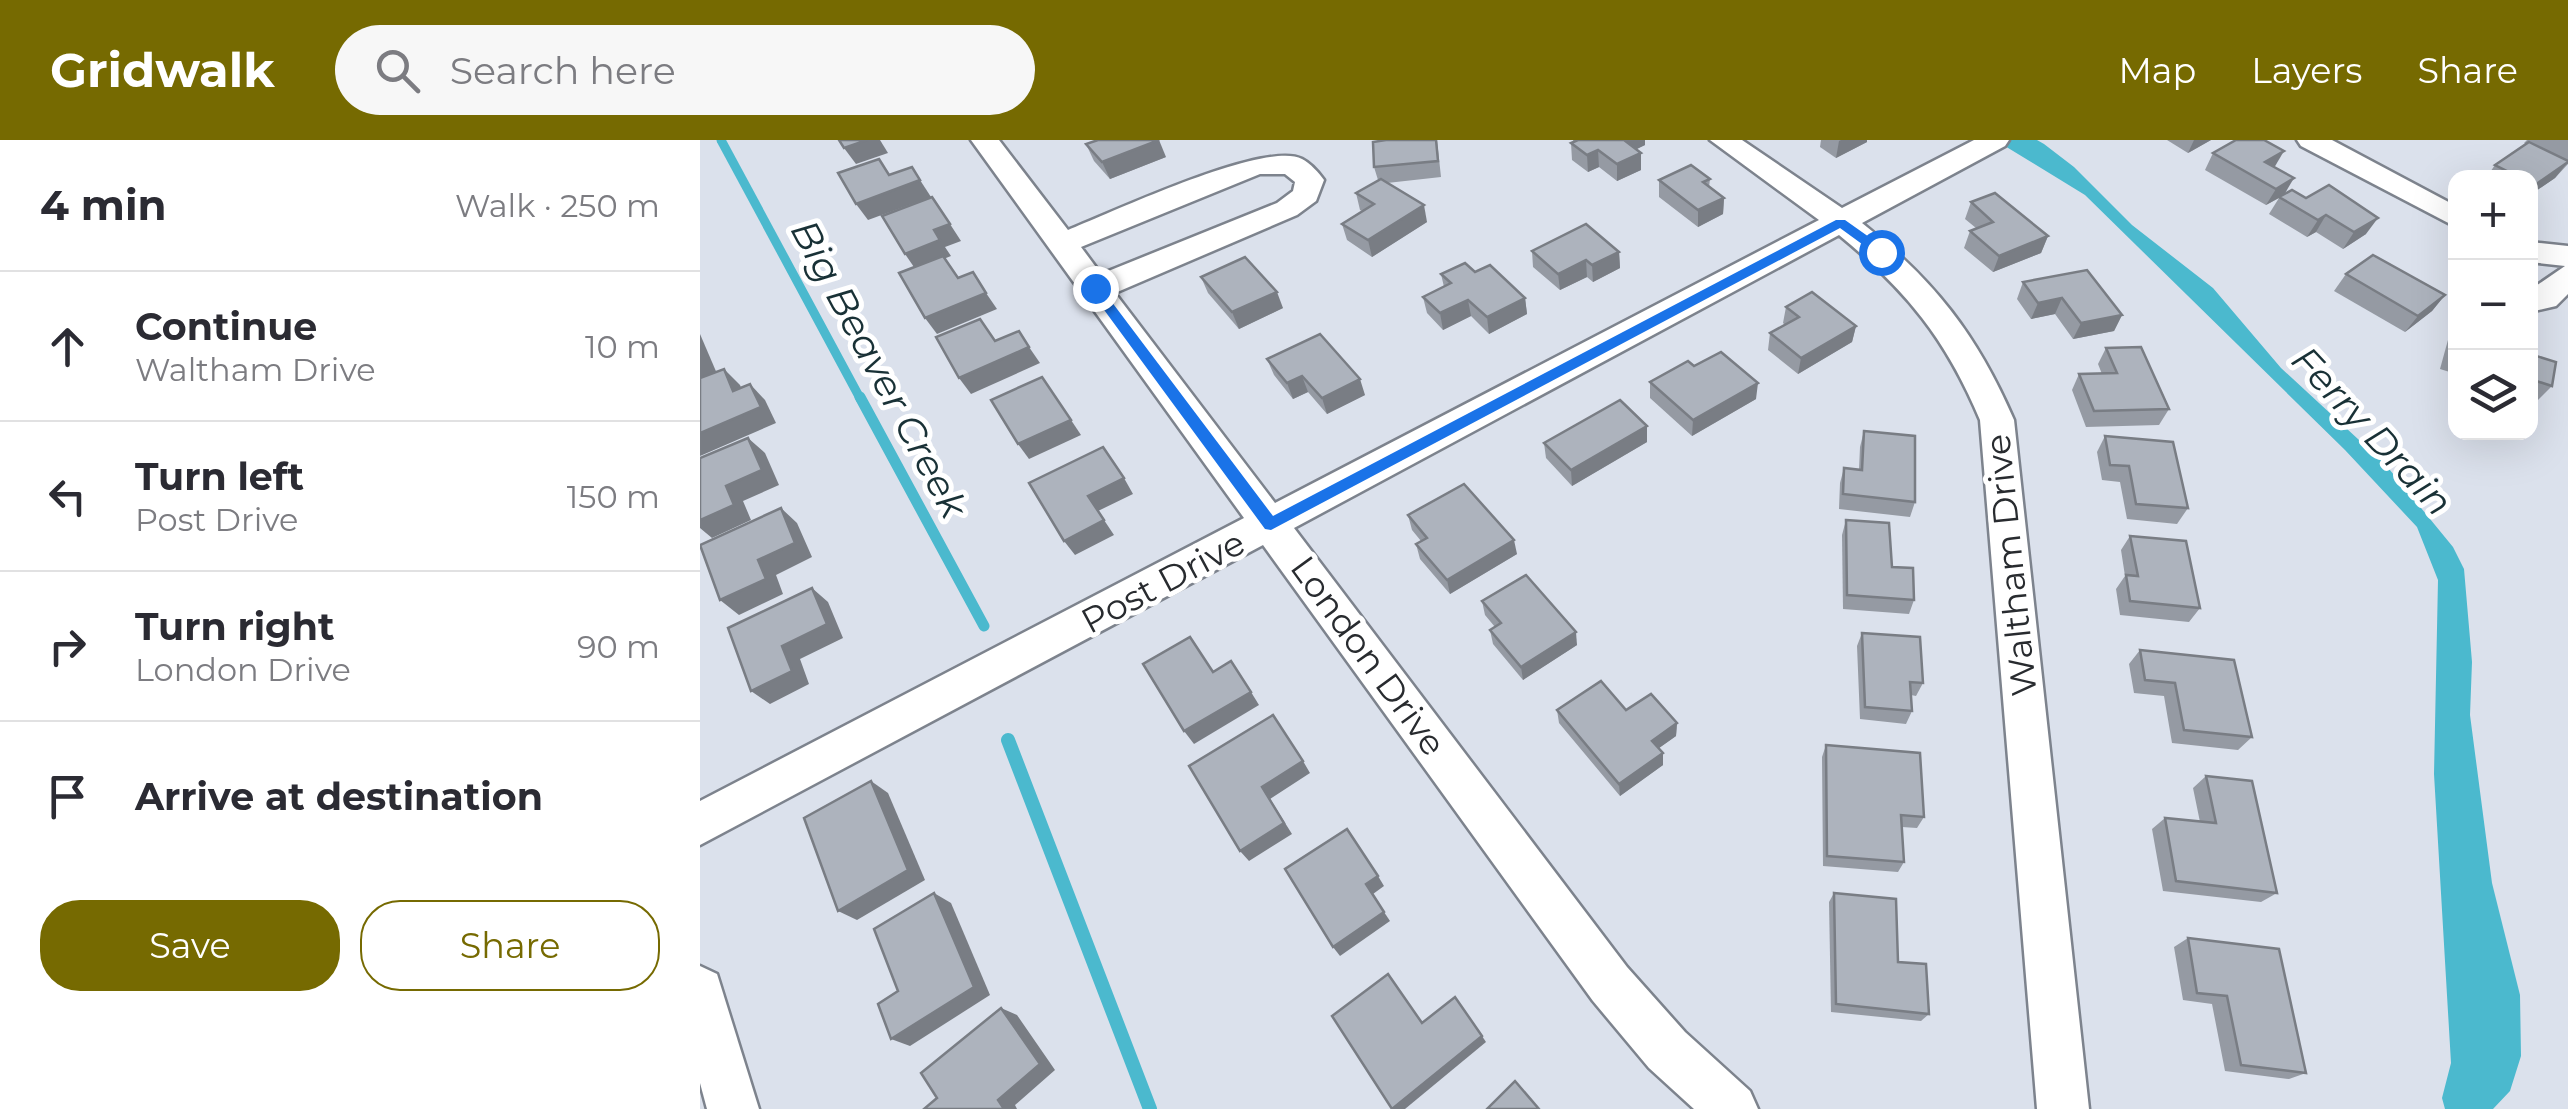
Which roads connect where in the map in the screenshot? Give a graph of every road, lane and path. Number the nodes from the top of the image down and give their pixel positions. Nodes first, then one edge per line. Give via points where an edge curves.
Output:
1 (985, 140) edge
2 (1724, 140) edge
3 (1994, 140) edge
4 (2311, 140) edge
5 (2448, 222) edge
6 (1840, 223) junction
7 (1061, 244) junction
8 (2538, 253) edge
9 (2568, 256) edge
10 (2568, 275) edge
11 (1095, 288) junction
12 (2538, 300) edge
13 (1271, 524) junction
14 (700, 824) edge
15 (700, 991) edge
16 (732, 1109) edge
17 (1732, 1109) edge
18 (2063, 1109) edge

1 - 7 street, London Drive
2 - 6 street, Waltham Drive
3 - 6 street, Post Drive
4 - 5 street
6 - 13 street, Post Drive
6 - 18 street, Waltham Drive via 1898,266 1938,307 1972,358 1997,420
7 - 11 street, London Drive
7 - 11 street via 1256,166 1292,165 1310,180 1306,195 1287,209
8 - 9 street
10 - 12 street
11 - 13 street, London Drive
13 - 14 street, Post Drive
13 - 17 street, London Drive via 1610,984 1667,1050
15 - 16 street

